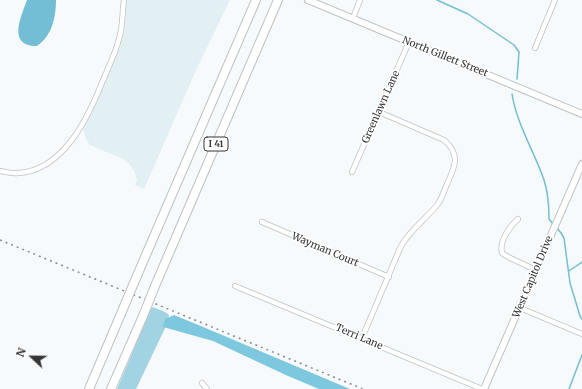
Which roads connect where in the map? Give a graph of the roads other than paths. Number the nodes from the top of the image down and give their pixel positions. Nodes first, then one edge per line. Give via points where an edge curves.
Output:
1 (124, 0) edge
2 (256, 0) edge
3 (308, 0) edge
4 (360, 0) edge
5 (555, 0) edge
6 (278, 1) edge
7 (352, 18) junction
8 (409, 42) junction
9 (534, 48) dead end
10 (379, 112) junction
11 (582, 114) edge
12 (582, 164) edge
13 (0, 171) edge
14 (352, 172) dead end
15 (518, 219) dead end
16 (262, 222) dead end
17 (536, 270) junction
18 (388, 277) junction
19 (235, 286) dead end
20 (520, 308) junction
21 (582, 334) edge
22 (362, 338) junction
23 (202, 383) dead end
24 (89, 389) edge
25 (111, 389) edge
26 (207, 389) edge
27 (483, 389) edge

1 - 13 street via 121,31 115,53 79,130 55,158 40,168 18,173
2 - 24 highway, I 41, bridge
3 - 7 street, North Gillett Street
4 - 7 street
5 - 9 street
6 - 25 highway, I 41, bridge
7 - 8 street, North Gillett Street
8 - 10 street, Greenlawn Lane
8 - 11 street, North Gillett Street
10 - 14 street, Greenlawn Lane
10 - 18 street via 444,140 452,148 455,157 454,170 442,196 405,240
12 - 17 street, West Capitol Drive
15 - 17 street via 510,227 502,245 502,253
16 - 18 street, Wayman Court
17 - 20 street, West Capitol Drive
18 - 22 street
19 - 22 street, Terri Lane
20 - 21 street
20 - 27 street, West Capitol Drive
22 - 27 street, Terri Lane
23 - 26 street

